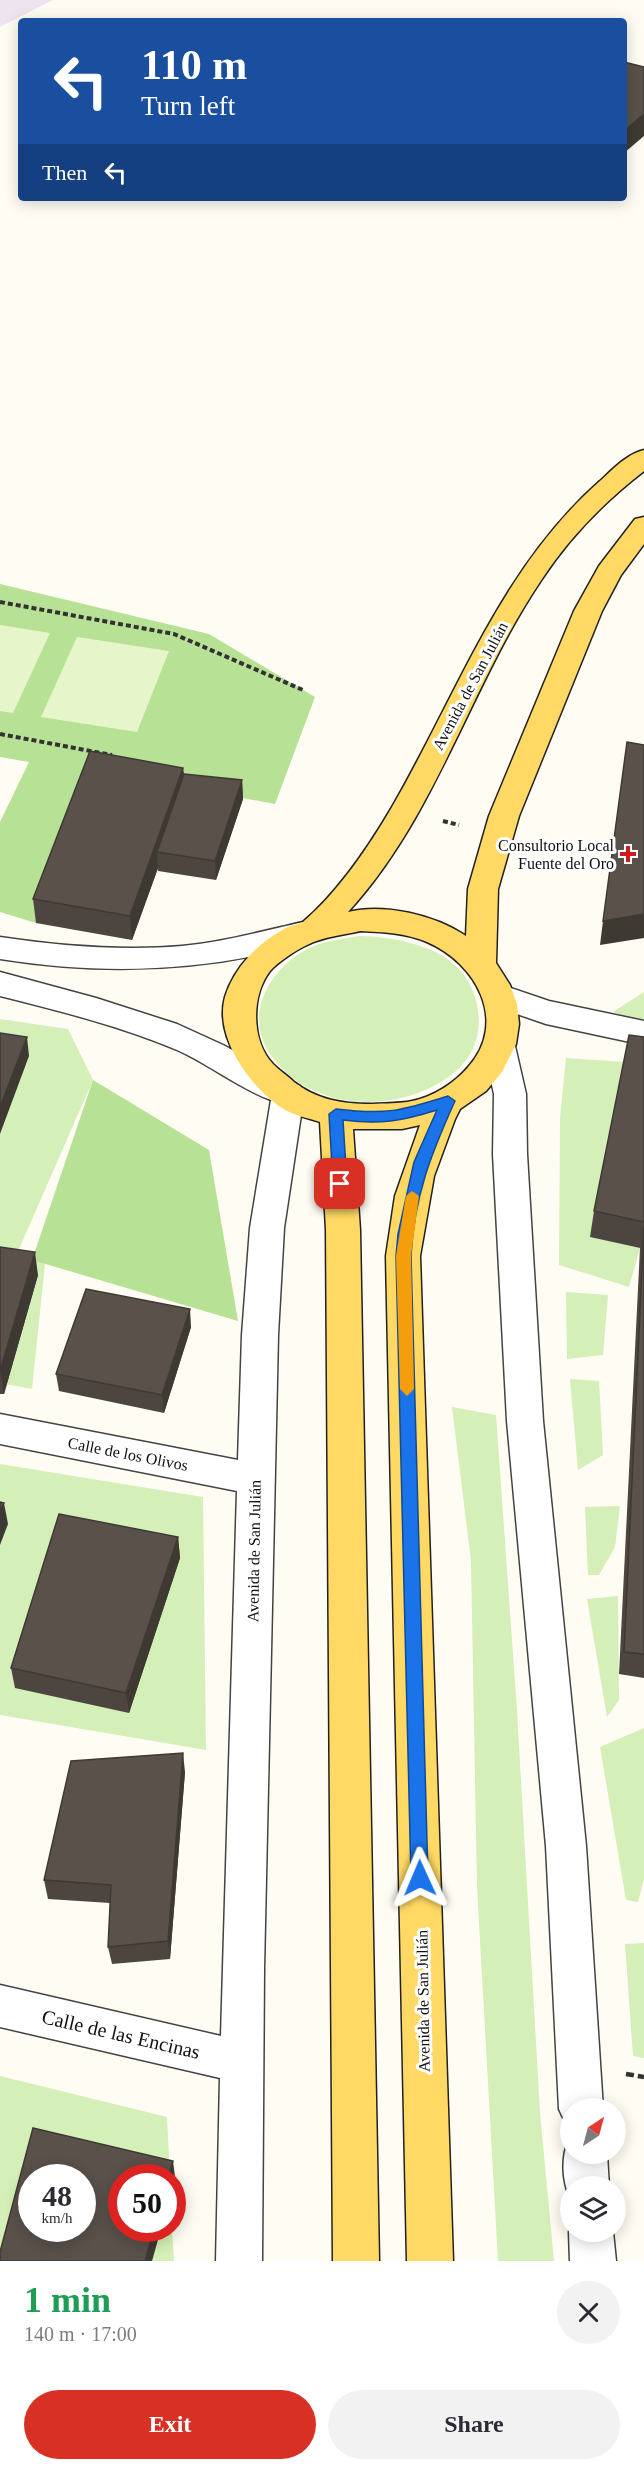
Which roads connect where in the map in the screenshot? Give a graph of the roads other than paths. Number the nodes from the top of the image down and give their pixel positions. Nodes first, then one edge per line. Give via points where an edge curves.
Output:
1 (644, 458) edge
2 (644, 525) edge
3 (309, 931) junction
4 (0, 948) edge
5 (480, 965) junction
6 (0, 984) edge
7 (499, 996) junction
8 (644, 1033) edge
9 (499, 1046) junction
10 (283, 1092) junction
11 (448, 1101) junction
12 (336, 1114) junction
13 (0, 1429) edge
14 (256, 1479) junction
15 (0, 2006) edge
16 (242, 2062) junction
17 (580, 2098) edge
18 (592, 2242) edge
19 (239, 2261) edge
20 (356, 2261) edge
21 (430, 2261) edge
22 (593, 2261) edge

1 - 3 main road, Avenida de San Julián via 575,519 541,560 366,871
2 - 5 main road via 609,572 588,611 498,834 483,889
3 - 4 street via 218,952 170,957 68,958
3 - 5 main road via 360,920 406,924 448,939
3 - 10 main road via 271,952 244,989 238,1010 239,1032 247,1053 260,1072
5 - 7 main road
6 - 10 street via 97,1008 191,1043
7 - 8 street via 546,1012
7 - 9 main road via 503,1021
9 - 11 main road via 484,1072
9 - 17 street via 510,1094 525,1421 567,1846
10 - 12 main road via 310,1107
10 - 14 street, Avenida de San Julián via 284,1136 267,1228
11 - 12 main road via 401,1116 374,1119
11 - 21 main road, Avenida de San Julián via 420,1162 404,1256
12 - 20 main road via 343,1230
13 - 14 street, Calle de los Olivos
14 - 16 street, Avenida de San Julián
15 - 16 street, Calle de las Encinas
16 - 19 street, Avenida de San Julián
18 - 22 street

